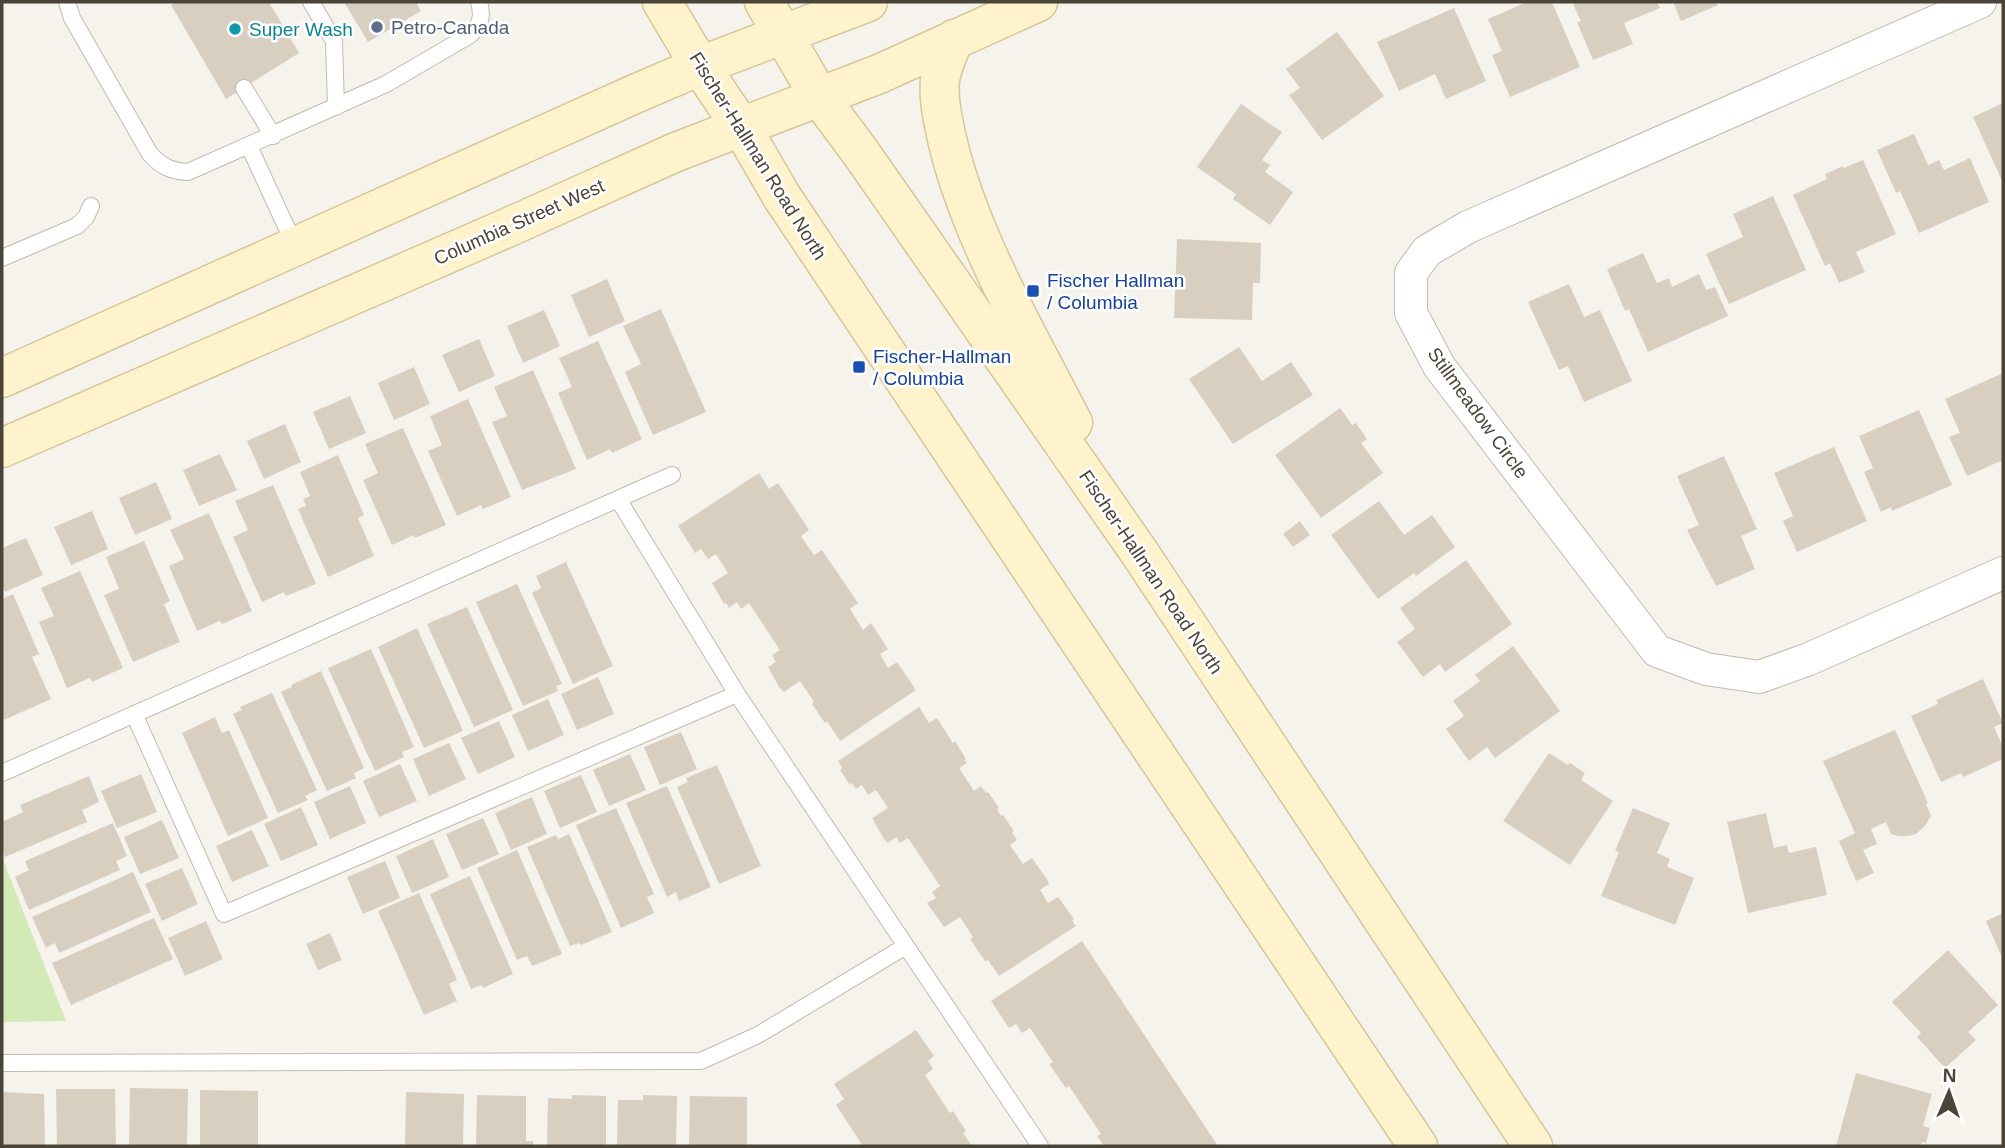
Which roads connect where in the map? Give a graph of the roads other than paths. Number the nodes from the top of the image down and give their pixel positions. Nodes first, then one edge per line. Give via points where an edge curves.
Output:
1 (66, 2) edge
2 (311, 2) edge
3 (479, 2) edge
4 (662, 2) edge
5 (868, 2) edge
6 (1038, 2) edge
7 (1980, 2) edge
8 (773, 18) edge
9 (954, 39) junction
10 (701, 66) junction
11 (244, 88) dead end
12 (820, 98) junction
13 (336, 107) junction
14 (742, 128) junction
15 (273, 136) junction
16 (249, 146) junction
17 (91, 206) dead end
18 (295, 246) junction
19 (2, 258) edge
20 (2, 378) edge
21 (2, 448) edge
22 (672, 475) dead end
23 (618, 499) junction
24 (1139, 552) junction
25 (2003, 573) edge
26 (737, 694) junction
27 (134, 714) junction
28 (2, 773) edge
29 (906, 946) junction
30 (2, 1063) edge
31 (1040, 1146) edge
32 (1418, 1146) edge
33 (1533, 1146) edge

1 - 16 lane via 160,165 173,172 188,172
2 - 13 lane via 334,41
3 - 13 lane via 481,19 470,35 387,84
4 - 10 main road, Fischer-Hallman Road North
5 - 8 main road
6 - 9 main road, Columbia Street West
7 - 25 street, Stillmeadow Circle via 1468,227 1427,251 1411,274 1411,313 1439,366 1657,651 1706,670 1759,677
8 - 10 main road
8 - 12 main road, Fischer-Hallman Road North
9 - 12 main road, Columbia Street West
9 - 24 main road via 940,79 942,115 971,216
10 - 14 main road, Fischer-Hallman Road North
10 - 18 main road
11 - 15 lane
12 - 14 main road, Columbia Street West
12 - 24 main road, Fischer-Hallman Road North
13 - 15 lane
14 - 21 main road, Columbia Street West via 676,152
14 - 32 main road, Fischer-Hallman Road North via 796,218
15 - 16 lane
16 - 18 lane
17 - 19 lane via 77,226
18 - 20 main road
22 - 23 lane
23 - 26 lane
23 - 27 lane
24 - 33 main road, Fischer-Hallman Road North
26 - 27 lane via 224,914
26 - 29 lane
27 - 28 lane
29 - 30 lane via 758,1035 701,1061
29 - 31 lane

